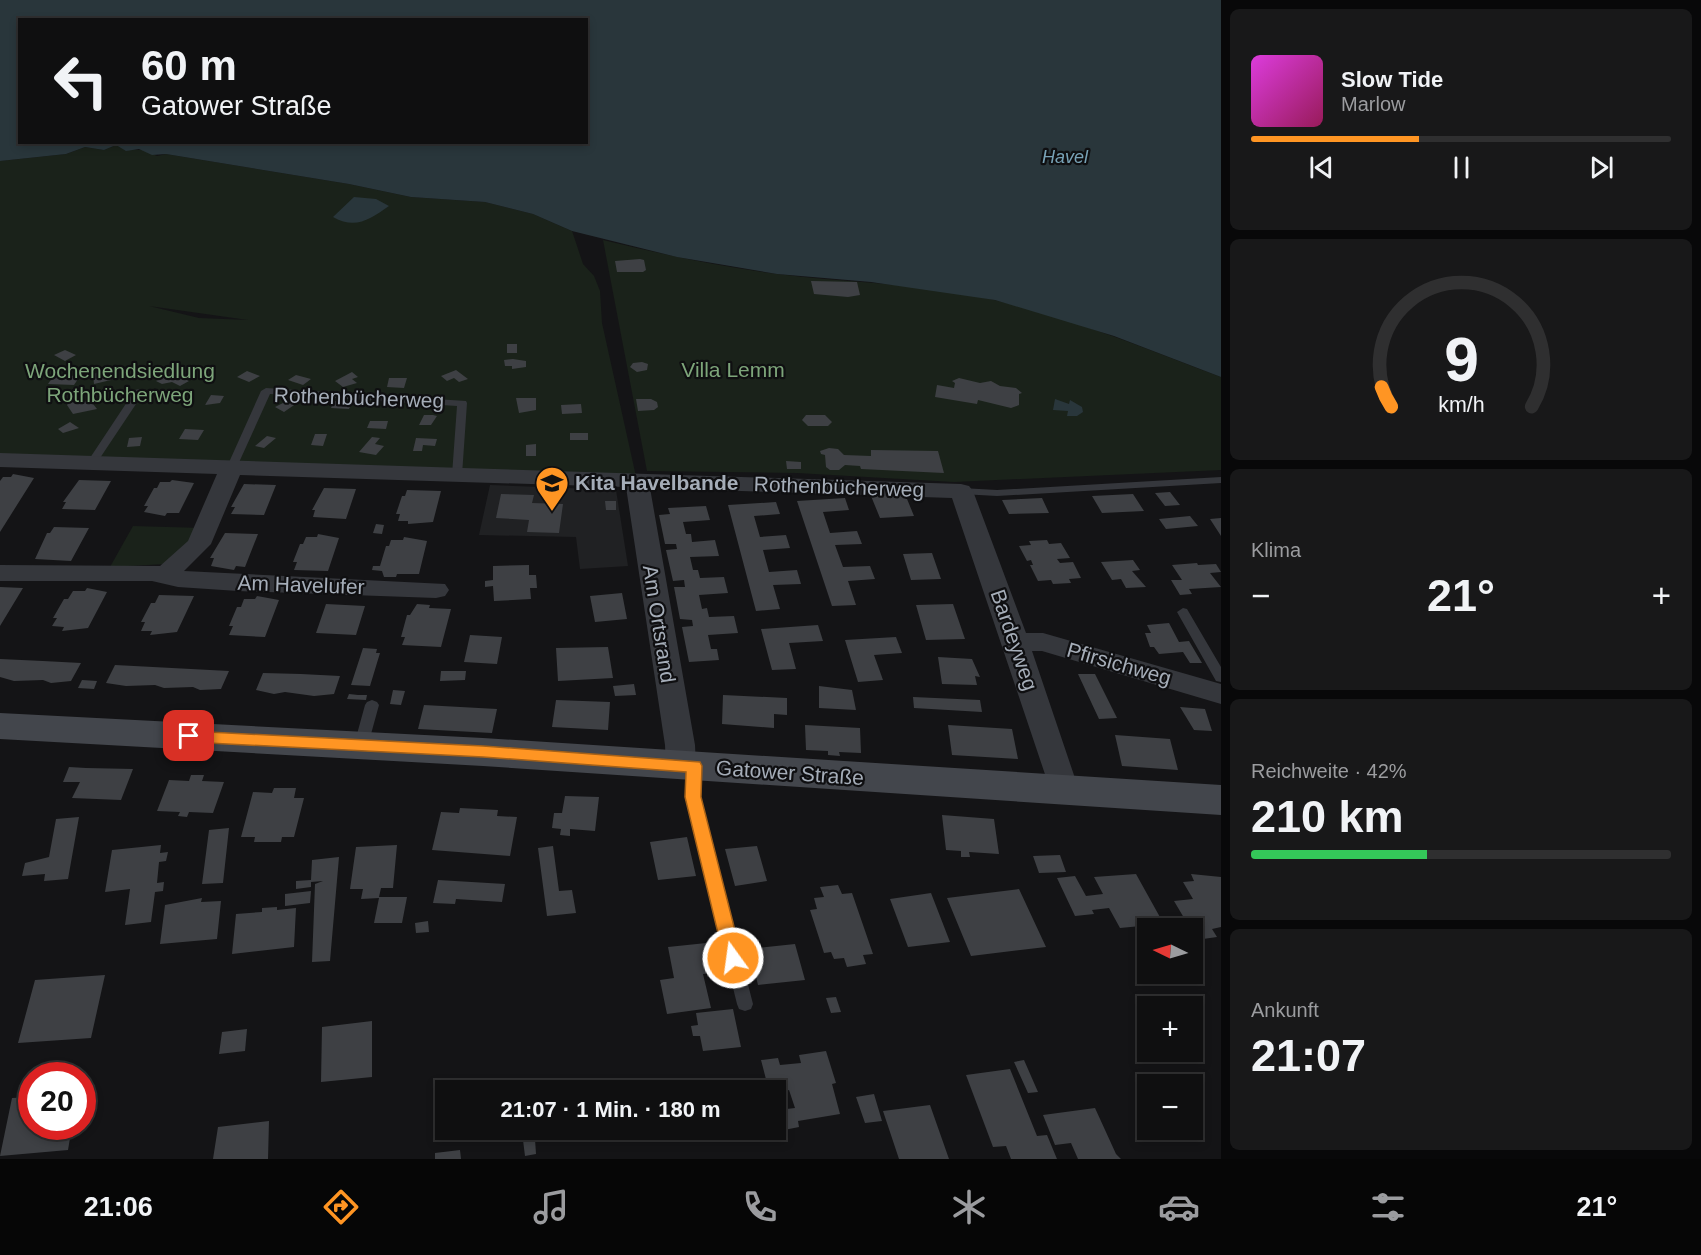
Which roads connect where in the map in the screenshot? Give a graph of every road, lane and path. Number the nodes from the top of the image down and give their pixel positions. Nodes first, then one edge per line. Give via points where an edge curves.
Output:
1 (139, 392) dead end
2 (0, 460) edge
3 (91, 464) junction
4 (231, 469) junction
5 (458, 475) junction
6 (1221, 480) edge
7 (637, 482) junction
8 (961, 491) junction
9 (0, 573) edge
10 (166, 574) junction
11 (436, 590) dead end
12 (1183, 612) dead end
13 (1016, 642) junction
14 (1221, 678) edge
15 (1221, 694) edge
16 (372, 705) dead end
17 (0, 726) edge
18 (361, 745) junction
19 (688, 766) junction
20 (1064, 790) junction
21 (1221, 800) edge
22 (745, 1004) dead end

1 - 3 lane
2 - 3 street, Rothenbücherweg
3 - 4 street, Rothenbücherweg
4 - 5 street, Rothenbücherweg
4 - 5 lane, Rothenbücherweg via 266,391 462,403
4 - 10 street via 199,544
5 - 7 street, Rothenbücherweg
6 - 8 lane, Rothenbücherweg via 997,494
7 - 8 street, Rothenbücherweg
7 - 19 street, Am Ortsrand via 681,745
8 - 13 street, Bardeyweg
9 - 10 street, Am Havelufer
10 - 11 street, Am Havelufer via 178,579 238,584
12 - 14 lane
13 - 15 street, Pfirsichweg via 1043,642
13 - 20 street, Bardeyweg
16 - 18 lane
17 - 18 main road, Gatower Straße
18 - 19 main road, Gatower Straße
19 - 20 main road, Gatower Straße
19 - 22 lane
20 - 21 main road, Gatower Straße

